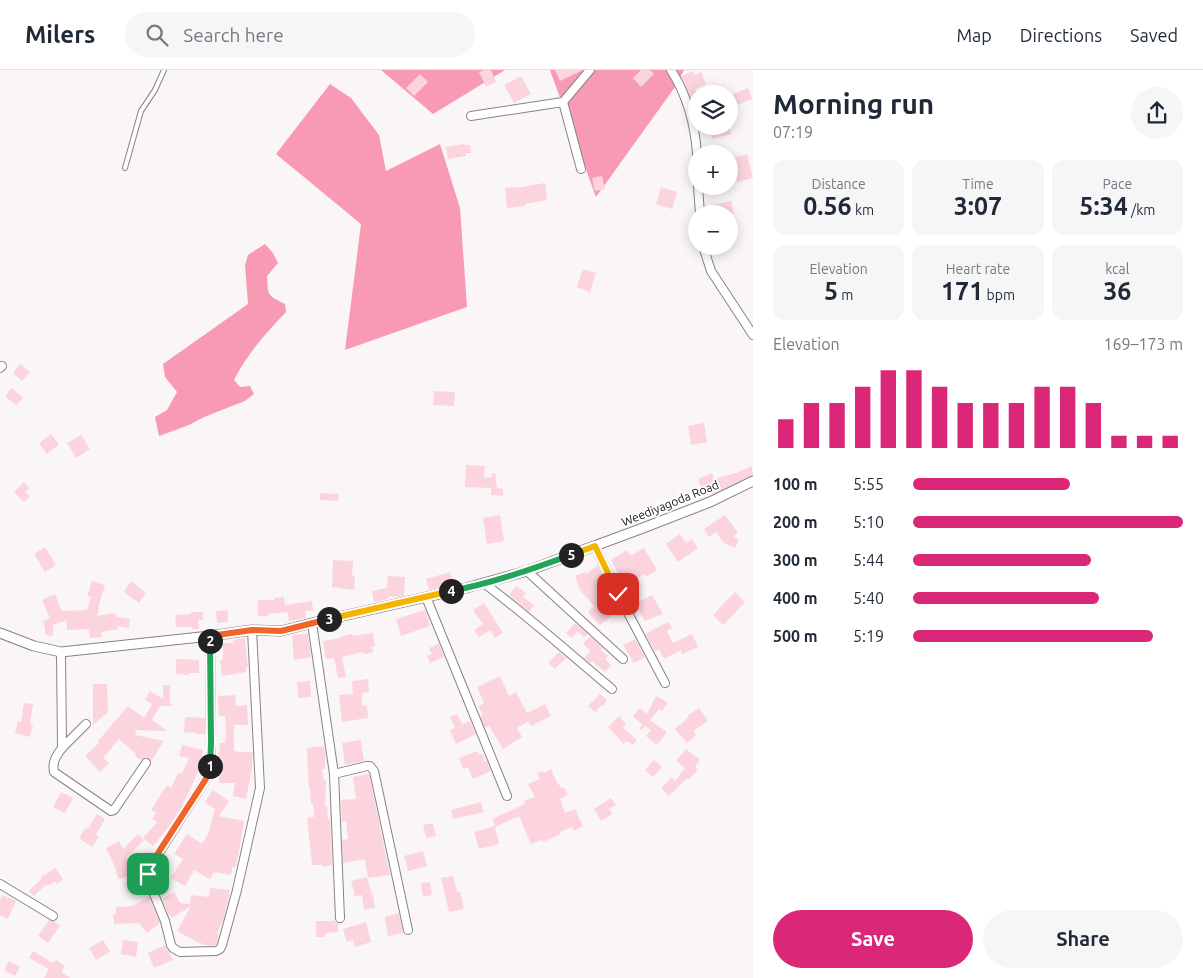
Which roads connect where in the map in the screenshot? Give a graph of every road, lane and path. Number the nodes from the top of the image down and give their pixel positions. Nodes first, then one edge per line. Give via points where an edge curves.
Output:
1 (164, 70) edge
2 (590, 70) edge
3 (671, 70) edge
4 (563, 102) junction
5 (471, 116) dead end
6 (696, 145) edge
7 (125, 168) dead end
8 (581, 168) dead end
9 (706, 255) edge
10 (753, 335) edge
11 (753, 481) edge
12 (595, 546) junction
13 (527, 571) junction
14 (485, 584) junction
15 (426, 597) junction
16 (312, 623) junction
17 (252, 630) junction
18 (0, 633) edge
19 (210, 636) junction
20 (61, 652) junction
21 (623, 659) dead end
22 (665, 683) dead end
23 (612, 689) dead end
24 (86, 724) dead end
25 (62, 748) junction
26 (146, 763) dead end
27 (334, 774) junction
28 (507, 796) dead end
29 (0, 884) edge
30 (53, 916) dead end
31 (340, 918) dead end
32 (408, 930) dead end

1 - 7 lane via 141,111
2 - 4 street
3 - 6 street via 690,108
4 - 5 street
4 - 8 street
9 - 10 street via 711,271
11 - 12 street, Weediyagoda Road via 710,502
12 - 13 street, Weediyagoda Road
12 - 22 street
13 - 14 street, Weediyagoda Road
13 - 21 street
14 - 15 street, Weediyagoda Road
14 - 23 street
15 - 16 street, Weediyagoda Road
15 - 28 street
16 - 17 street, Weediyagoda Road via 281,631
16 - 27 street
17 - 19 street, Weediyagoda Road
17 - 19 street via 260,788 248,844 220,949 180,952 171,946 147,876 209,773
18 - 20 street, Weediyagoda Road
19 - 20 street, Weediyagoda Road
20 - 25 street
24 - 25 street
25 - 26 street via 56,755 54,772 110,811 114,810
27 - 31 street
27 - 32 street via 367,766 374,771
29 - 30 street

